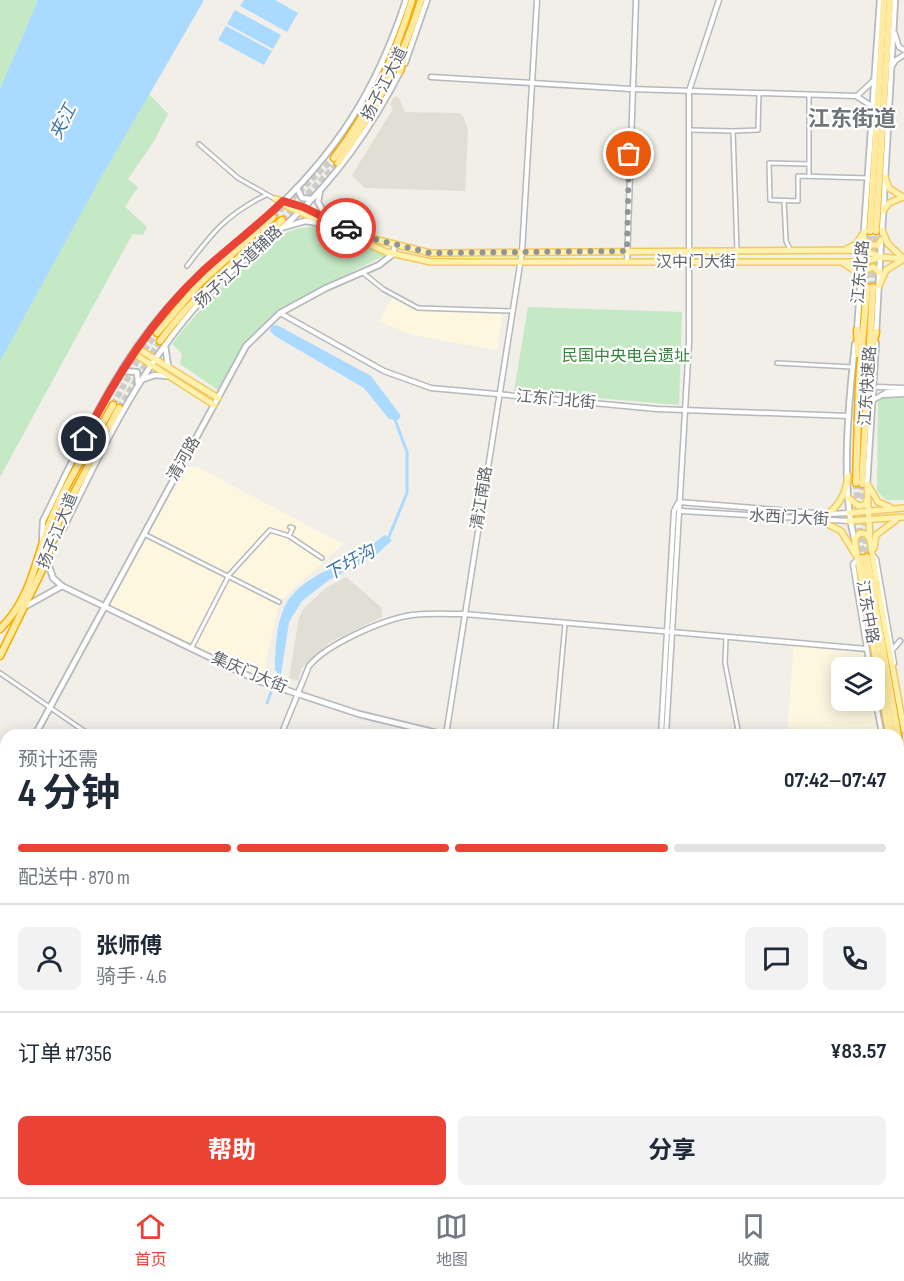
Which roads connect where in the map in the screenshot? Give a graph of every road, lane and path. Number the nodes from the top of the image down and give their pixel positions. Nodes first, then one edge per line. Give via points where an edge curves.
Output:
1 (406, 0) edge
2 (412, 0) edge
3 (421, 0) edge
4 (427, 0) edge
5 (537, 0) edge
6 (636, 0) edge
7 (719, 0) edge
8 (882, 0) edge
9 (893, 0) edge
10 (886, 16) junction
11 (894, 31) junction
12 (409, 35) junction
13 (904, 53) edge
14 (392, 54) junction
15 (892, 67) junction
16 (381, 69) junction
17 (400, 71) junction
18 (430, 77) dead end
19 (875, 77) junction
20 (534, 84) junction
21 (631, 89) junction
22 (689, 91) junction
23 (759, 93) junction
24 (809, 94) junction
25 (856, 96) junction
26 (873, 112) junction
27 (689, 130) junction
28 (733, 131) junction
29 (199, 144) dead end
30 (879, 146) junction
31 (809, 164) junction
32 (809, 176) junction
33 (885, 177) junction
34 (869, 178) junction
35 (297, 188) junction
36 (320, 190) junction
37 (266, 195) junction
38 (903, 197) edge
39 (311, 199) junction
40 (280, 201) junction
41 (784, 201) junction
42 (301, 210) junction
43 (883, 211) junction
44 (273, 217) tunnel mouth
45 (329, 220) junction
46 (320, 223) junction
47 (282, 224) junction
48 (873, 231) junction
49 (864, 239) junction
50 (881, 240) junction
51 (395, 245) junction
52 (863, 250) junction
53 (627, 251) junction
54 (690, 251) junction
55 (737, 251) junction
56 (791, 251) junction
57 (840, 251) junction
58 (522, 252) junction
59 (393, 254) junction
60 (881, 257) junction
61 (904, 259) edge
62 (213, 262) junction
63 (521, 262) junction
64 (627, 262) junction
65 (690, 262) junction
66 (840, 262) junction
67 (863, 262) junction
68 (187, 266) dead end
69 (362, 272) junction
70 (862, 272) junction
71 (880, 273) junction
72 (228, 274) junction
73 (202, 286) junction
74 (870, 287) junction
75 (513, 310) junction
76 (280, 314) junction
77 (857, 330) junction
78 (876, 332) junction
79 (157, 333) tunnel mouth
80 (163, 342) junction
81 (137, 348) junction
82 (133, 353) junction
83 (154, 359) junction
84 (777, 363) dead end
85 (150, 365) junction
86 (869, 366) junction
87 (852, 367) junction
88 (122, 371) junction
89 (171, 371) junction
90 (167, 376) junction
91 (874, 380) junction
92 (859, 381) junction
93 (139, 382) junction
94 (878, 387) junction
95 (904, 391) edge
96 (887, 392) junction
97 (499, 395) junction
98 (880, 395) junction
99 (218, 398) junction
100 (873, 400) junction
101 (214, 405) junction
102 (685, 410) junction
103 (849, 416) junction
104 (848, 476) junction
105 (862, 484) junction
106 (77, 486) junction
107 (868, 497) junction
108 (849, 498) junction
109 (679, 502) junction
110 (895, 508) junction
111 (904, 508) edge
112 (681, 511) junction
113 (869, 511) junction
114 (675, 512) junction
115 (828, 513) junction
116 (849, 513) junction
117 (902, 517) edge
118 (68, 518) junction
119 (819, 520) junction
120 (849, 521) junction
121 (869, 521) junction
122 (290, 527) dead end
123 (143, 533) junction
124 (289, 536) junction
125 (54, 540) junction
126 (870, 540) junction
127 (855, 543) junction
128 (42, 547) junction
129 (322, 558) dead end
130 (865, 558) junction
131 (47, 560) junction
132 (229, 575) junction
133 (877, 583) junction
134 (62, 586) junction
135 (862, 587) junction
136 (279, 602) dead end
137 (669, 605) junction
138 (675, 605) junction
139 (26, 606) junction
140 (104, 606) junction
141 (873, 610) junction
142 (464, 614) junction
143 (565, 624) junction
144 (1, 628) edge
145 (668, 633) junction
146 (674, 633) junction
147 (889, 635) junction
148 (726, 638) junction
149 (902, 640) edge
150 (191, 649) junction
151 (867, 649) junction
152 (892, 651) junction
153 (0, 656) edge
154 (868, 657) edge
155 (0, 673) edge
156 (297, 694) junction
157 (50, 708) junction
158 (877, 711) edge
159 (904, 717) edge
160 (415, 728) joint
161 (38, 729) edge
162 (81, 729) edge
163 (283, 729) edge
164 (419, 729) edge
165 (447, 729) edge
166 (556, 729) edge
167 (661, 729) edge
168 (666, 729) edge
169 (738, 729) edge
170 (881, 729) edge
171 (889, 729) edge
172 (889, 729) edge
173 (897, 729) edge
174 (904, 729) edge

1 - 16 main road, 扬子江大道辅路
2 - 14 highway, 扬子江大道
3 - 12 highway, 扬子江大道
4 - 17 main road, 扬子江大道辅路
5 - 20 street, 清江南路
6 - 21 street
7 - 22 street
8 - 10 highway
8 - 19 main road, 江东北路
9 - 10 highway
9 - 11 main road, 江东北路
10 - 30 highway
11 - 13 street
11 - 15 main road, 江东北路
12 - 14 highway, 扬子江大道 via 380,100 336,160 363,116
12 - 17 highway
13 - 15 street
14 - 16 highway
15 - 33 main road, 江东北路
16 - 35 main road, 扬子江大道辅路 via 332,150
17 - 36 main road, 扬子江大道辅路 via 360,141
18 - 20 street
19 - 25 street
19 - 26 main road, 江东北路
20 - 21 street
20 - 58 street, 清江南路
21 - 22 street
21 - 53 street
22 - 23 street
22 - 27 street
23 - 24 street
23 - 28 street via 758,130
24 - 25 street
24 - 31 street
25 - 26 street via 870,105
26 - 34 main road, 江东北路
27 - 28 street
27 - 54 street
28 - 55 street
29 - 37 street via 238,178
30 - 33 highway
30 - 34 highway
30 - 48 highway
31 - 32 street
31 - 41 street via 769,163 770,200
32 - 34 street
32 - 41 street via 798,176 798,201
33 - 38 main road via 889,188
33 - 43 main road, 江东北路
34 - 48 main road, 江东北路
35 - 39 main road via 302,198
35 - 40 main road, 扬子江大道辅路
36 - 39 main road, 扬子江大道辅路
36 - 45 main road via 318,202
37 - 40 street
37 - 68 street via 223,221
38 - 43 main road via 889,203
39 - 42 main road, 扬子江大道辅路
40 - 42 main road, 汉中门大街
40 - 62 main road, 扬子江大道辅路
41 - 56 street via 786,241
42 - 45 main road, 汉中门大街
42 - 46 main road, 汉中门大街
42 - 47 main road, 扬子江大道辅路
43 - 48 main road, 江东北路
44 - 73 highway
45 - 51 main road, 汉中门大街
46 - 47 main road
46 - 59 main road, 汉中门大街
47 - 72 main road, 扬子江大道辅路
47 - 73 highway
48 - 49 main road, 江东北路
48 - 50 main road, 江东北路
48 - 57 main road
48 - 61 main road
49 - 50 main road via 870,245 878,245
49 - 52 main road, 江东北路
50 - 60 main road, 江东北路
51 - 58 main road, 汉中门大街 via 430,253
51 - 59 main road
52 - 57 main road, 汉中门大街
52 - 60 main road, 汉中门大街
52 - 67 main road, 江东北路
53 - 54 main road, 汉中门大街
53 - 58 main road, 汉中门大街
53 - 64 street
54 - 55 main road, 汉中门大街
54 - 65 street
55 - 56 main road, 汉中门大街
56 - 57 main road, 汉中门大街
57 - 66 main road
58 - 63 street, 清江南路
59 - 63 main road, 汉中门大街 via 431,262
59 - 69 main road, 清河路
60 - 61 main road, 汉中门大街
60 - 67 main road, 汉中门大街
60 - 71 main road, 江东北路
61 - 74 main road
62 - 73 main road
62 - 81 main road, 扬子江大道辅路 via 171,304
63 - 64 main road, 汉中门大街
63 - 75 street, 清江南路
64 - 65 main road, 汉中门大街
65 - 66 main road, 汉中门大街
65 - 102 street
66 - 67 main road, 汉中门大街
66 - 74 main road
67 - 70 main road, 江东北路
69 - 75 street via 418,308
69 - 76 main road, 清河路
70 - 71 main road via 873,267
70 - 74 main road, 江东北路
71 - 74 main road, 江东北路
72 - 73 main road
72 - 80 main road, 扬子江大道辅路
73 - 79 highway
73 - 80 highway
74 - 77 main road, 江东北路
74 - 78 main road, 江东北路
74 - 86 highway, 江东快速路
74 - 92 highway, 江东快速路
75 - 97 street, 清江南路
76 - 97 street, 江东门北街 via 384,371 431,388
76 - 99 main road, 清河路 via 246,346
77 - 87 main road, 江东北路
77 - 92 highway
78 - 86 highway
78 - 91 main road, 江东北路
80 - 83 main road, 扬子江大道辅路
80 - 89 main road
81 - 82 main road, 扬子江大道辅路
81 - 83 main road
82 - 85 main road
82 - 88 main road, 扬子江大道辅路
83 - 85 main road, 扬子江大道辅路
83 - 89 main road
84 - 87 street
85 - 90 main road
85 - 93 main road, 扬子江大道辅路
86 - 105 highway, 江东快速路
87 - 103 main road, 江东北路
88 - 93 main road via 137,372
88 - 128 main road, 扬子江大道辅路 via 43,520
89 - 99 main road
90 - 93 main road via 156,375
90 - 101 main road
91 - 94 street
91 - 100 main road, 江东北路
92 - 105 highway, 江东快速路
93 - 118 main road, 扬子江大道辅路
94 - 95 street
94 - 96 street
95 - 96 street
95 - 98 street
96 - 98 street
97 - 102 street, 江东门北街
97 - 142 street, 清江南路
98 - 100 street
99 - 101 main road, 清河路
100 - 105 main road, 江东北路
101 - 123 main road, 清河路
102 - 103 street, 江东门北街
102 - 109 street
103 - 104 main road, 江东北路
104 - 108 main road, 江东北路
104 - 115 main road via 846,491
105 - 107 main road, 江东中路
105 - 110 main road via 878,502
106 - 118 main road
106 - 125 highway, 扬子江大道 via 57,525
106 - 128 highway, 扬子江大道 via 116,406 51,521
107 - 108 main road via 865,505 858,506
107 - 113 main road, 江东中路
108 - 116 main road, 江东北路
109 - 112 street
109 - 114 street
109 - 115 street, 水西门大街
110 - 111 main road, 水西门大街
110 - 113 main road, 水西门大街
112 - 114 street, 水西门大街
112 - 119 street, 水西门大街
112 - 138 street
113 - 116 main road, 水西门大街
113 - 121 main road, 江东中路
114 - 137 street
115 - 116 street, 水西门大街
116 - 120 main road, 江东北路
117 - 121 main road, 水西门大街
117 - 130 main road via 876,535
118 - 125 main road, 扬子江大道辅路
119 - 120 street, 水西门大街
119 - 130 main road via 841,531
120 - 121 main road, 水西门大街
120 - 127 main road, 江东北路
121 - 126 main road, 江东中路
122 - 124 street via 293,528
123 - 132 street
123 - 140 main road, 清河路
124 - 129 street
124 - 132 street via 270,530
125 - 131 highway, 扬子江大道
126 - 127 main road via 860,533
126 - 130 main road, 江东中路
127 - 130 main road, 江东中路
128 - 144 highway, 扬子江大道 via 17,612
130 - 133 main road, 江东中路
130 - 135 main road, 江东中路
130 - 141 highway
130 - 147 street, 江东中路 via 876,559
130 - 151 street, 江东中路 via 853,564
131 - 134 main road via 53,578
131 - 139 highway, 扬子江大道
132 - 136 street
132 - 150 street
133 - 141 highway
133 - 174 main road, 江东中路
134 - 139 main road
134 - 140 main road, 集庆门大街
135 - 141 highway
135 - 171 main road, 江东中路
137 - 138 street
137 - 145 street
138 - 146 street
139 - 153 highway, 扬子江大道
140 - 150 main road, 集庆门大街
140 - 157 main road, 清河路
141 - 172 highway
141 - 173 highway
142 - 143 street
142 - 156 street via 411,615 364,631 316,657
142 - 165 street, 清江南路
143 - 145 street
143 - 166 street
145 - 146 street
145 - 167 street
146 - 148 street
146 - 168 street
147 - 149 street
147 - 152 street, 江东中路
148 - 151 street
148 - 169 street via 725,663
149 - 152 street
150 - 156 main road, 集庆门大街
151 - 154 street, 江东中路
152 - 159 street, 江东中路
155 - 157 street
156 - 160 main road, 集庆门大街
156 - 163 street
157 - 161 main road, 清河路
157 - 162 street
158 - 170 street
160 - 164 main road, 集庆门大街

